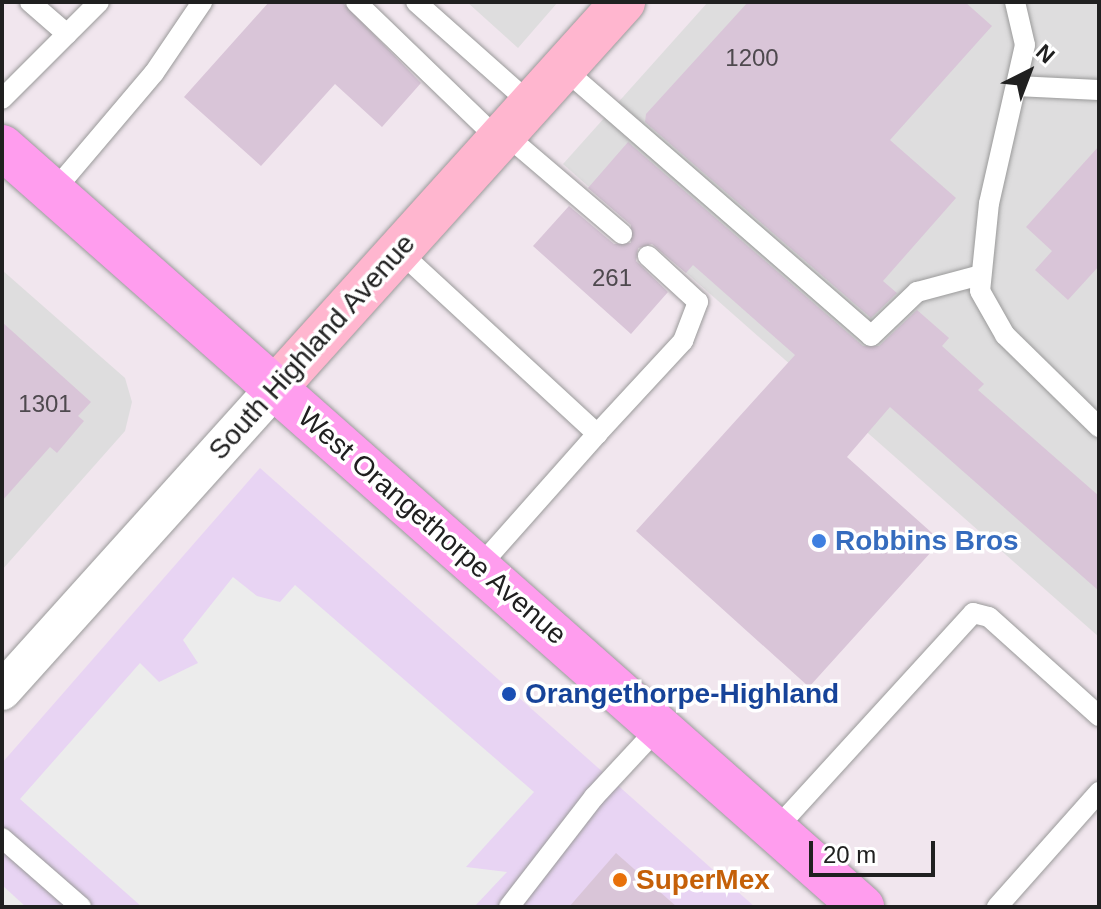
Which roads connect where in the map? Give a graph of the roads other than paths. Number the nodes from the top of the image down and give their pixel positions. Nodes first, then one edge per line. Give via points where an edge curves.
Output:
1 (30, 2) edge
2 (99, 2) edge
3 (202, 2) edge
4 (356, 2) edge
5 (416, 2) edge
6 (623, 2) edge
7 (1015, 2) edge
8 (67, 34) junction
9 (563, 68) junction
10 (1016, 86) junction
11 (1099, 90) edge
12 (2, 99) edge
13 (511, 126) junction
14 (2, 147) edge
15 (53, 192) junction
16 (622, 234) dead end
17 (399, 251) junction
18 (648, 256) dead end
19 (981, 275) junction
20 (275, 388) junction
21 (1099, 427) edge
22 (597, 434) junction
23 (478, 568) junction
24 (2, 691) edge
25 (1099, 716) edge
26 (659, 727) junction
27 (1099, 792) edge
28 (775, 830) junction
29 (2, 838) edge
30 (81, 907) edge
31 (509, 907) edge
32 (862, 907) edge
33 (997, 907) edge

1 - 8 lane
2 - 8 lane
3 - 15 lane via 154,73
4 - 13 lane
5 - 13 lane
6 - 9 street, South Highland Avenue
7 - 10 lane via 1025,45
8 - 12 lane
9 - 13 street, South Highland Avenue
9 - 19 lane via 871,336 917,292
10 - 11 lane
10 - 19 lane via 989,203
13 - 16 lane
13 - 17 street, South Highland Avenue
14 - 15 main road, West Orangethorpe Avenue
15 - 20 main road, West Orangethorpe Avenue
17 - 20 street, South Highland Avenue
17 - 22 lane
18 - 22 lane via 698,302 683,341
19 - 21 lane via 980,291 1005,335
20 - 23 main road, West Orangethorpe Avenue
20 - 24 street, South Highland Avenue
22 - 23 lane
23 - 26 main road, West Orangethorpe Avenue
25 - 28 lane via 989,617 973,613
26 - 28 main road, West Orangethorpe Avenue
26 - 31 lane via 594,797
27 - 33 lane
28 - 32 main road, West Orangethorpe Avenue
29 - 30 lane

